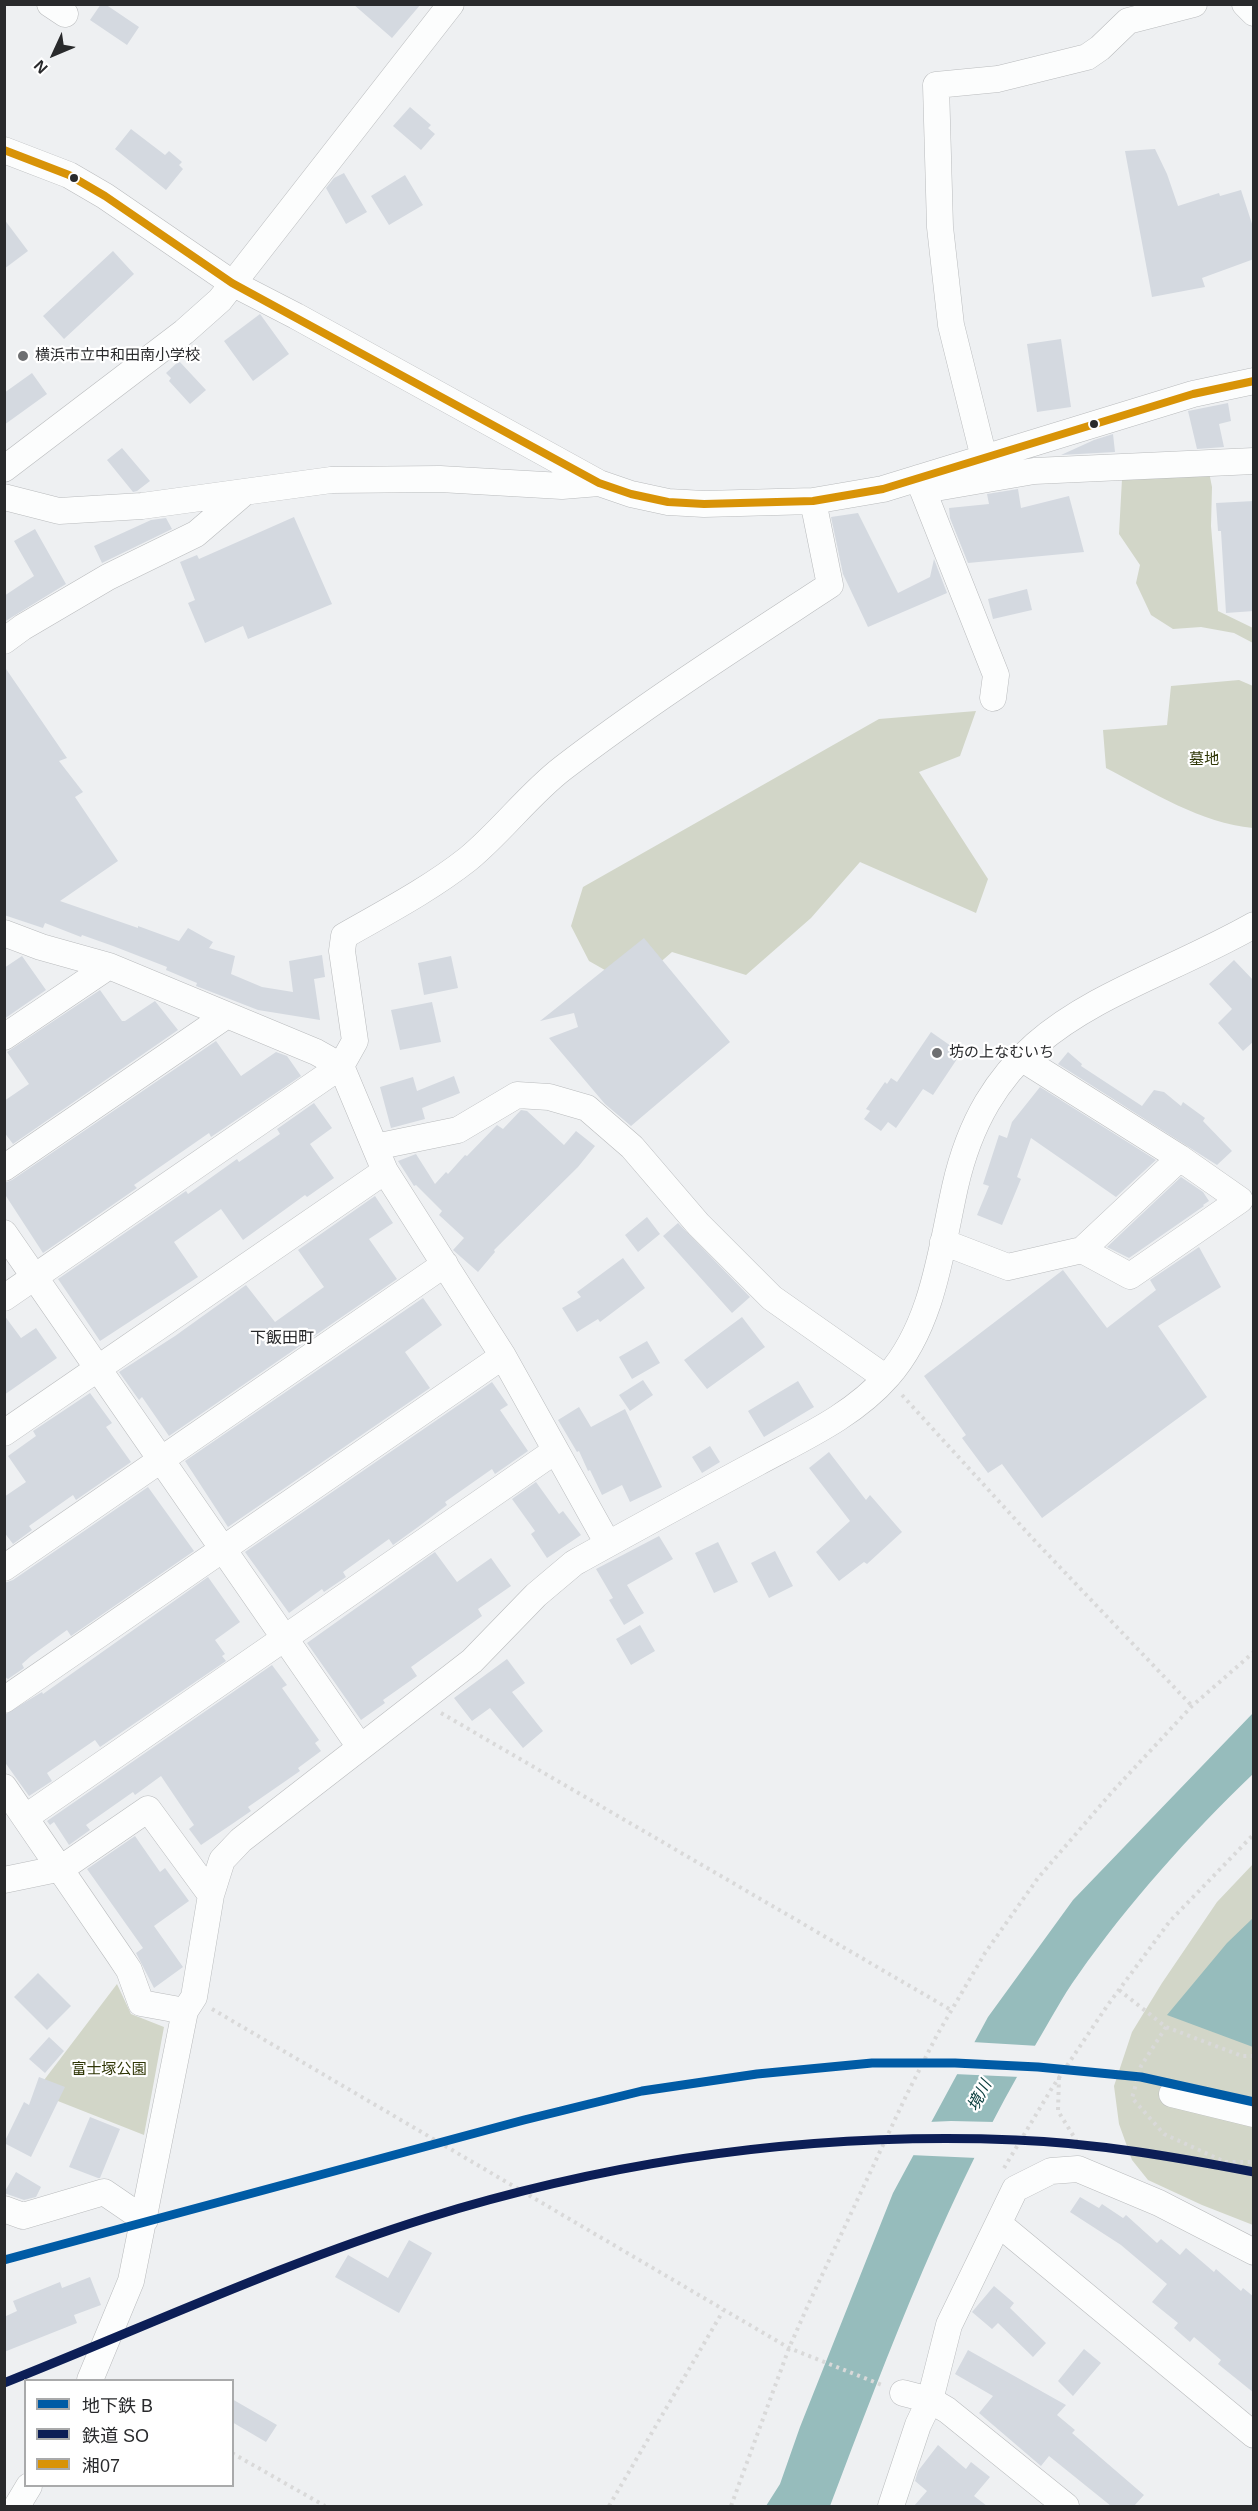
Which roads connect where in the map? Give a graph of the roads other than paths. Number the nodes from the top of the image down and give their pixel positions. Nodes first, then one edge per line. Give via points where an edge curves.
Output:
1 (1194, 4) edge
2 (1245, 4) edge
3 (447, 9) edge
4 (1254, 13) edge
5 (4, 150) edge
6 (232, 284) junction
7 (1254, 381) edge
8 (984, 458) junction
9 (1254, 461) edge
10 (4, 470) edge
11 (599, 483) junction
12 (921, 484) junction
13 (245, 492) junction
14 (4, 497) edge
15 (813, 501) junction
16 (4, 641) edge
17 (993, 699) dead end
18 (1250, 930) edge
19 (4, 933) edge
20 (109, 966) junction
21 (227, 1015) junction
22 (4, 1037) edge
23 (1021, 1058) junction
24 (341, 1066) junction
25 (375, 1147) junction
26 (1180, 1158) junction
27 (4, 1168) edge
28 (385, 1171) junction
29 (4, 1233) edge
30 (943, 1242) junction
31 (1082, 1250) junction
32 (445, 1264) junction
33 (35, 1277) junction
34 (4, 1298) edge
35 (503, 1356) junction
36 (98, 1369) junction
37 (886, 1378) junction
38 (4, 1433) edge
39 (555, 1451) junction
40 (161, 1460) junction
41 (608, 1544) junction
42 (223, 1550) junction
43 (4, 1568) edge
44 (285, 1638) junction
45 (4, 1700) edge
46 (360, 1747) junction
47 (4, 1786) edge
48 (26, 1817) junction
49 (62, 1868) junction
50 (4, 1880) edge
51 (211, 1895) junction
52 (189, 2004) junction
53 (1172, 2094) dead end
54 (1254, 2114) edge
55 (4, 2209) edge
56 (145, 2220) junction
57 (999, 2224) junction
58 (1254, 2252) edge
59 (90, 2379) edge
60 (903, 2393) road end
61 (930, 2400) junction
62 (1254, 2435) edge
63 (28, 2487) edge
64 (16, 2506) edge
65 (891, 2506) edge
66 (1066, 2506) edge

1 - 8 street via 1128,21 1087,57 998,79 936,86 940,227 951,325
2 - 4 street
3 - 6 street
5 - 6 street via 69,175 105,196
6 - 10 street via 184,332
6 - 11 street
7 - 8 street via 1193,394
8 - 12 street
9 - 12 street via 1034,471
11 - 13 street via 562,486 440,479 331,480
11 - 15 street via 668,502
12 - 15 street
12 - 17 street via 996,675
13 - 14 street via 142,506 59,511
13 - 16 street via 196,534 108,578
15 - 24 street via 830,585 700,670 561,769 507,823 444,876 344,936 342,951 355,1041
18 - 23 street via 1100,999 1037,1042
19 - 20 street
20 - 21 street
20 - 22 street
21 - 24 street
21 - 27 street
23 - 26 street
23 - 30 street via 995,1090 975,1128 957,1179
24 - 25 street
24 - 33 street
25 - 28 street
25 - 37 street via 458,1130 517,1095 549,1097 587,1108 632,1147 698,1224 772,1298
26 - 31 street
26 - 31 street via 1240,1200 1130,1276
28 - 32 street
28 - 36 street
29 - 33 street
30 - 31 street via 1008,1267
30 - 37 street via 921,1321 903,1357
32 - 35 street
32 - 40 street
33 - 34 street
33 - 36 street
35 - 39 street
35 - 42 street
36 - 38 street
36 - 40 street
37 - 41 street via 845,1414
39 - 41 street
39 - 44 street
40 - 42 street
40 - 43 street
41 - 46 street via 574,1563 536,1595 472,1661
42 - 44 street
42 - 45 street
44 - 46 street
44 - 48 street
46 - 51 street via 241,1840 222,1860
47 - 48 street
48 - 49 street
49 - 50 street
49 - 51 street via 148,1809
49 - 52 street via 129,1970 141,2002
51 - 52 street
52 - 56 street
53 - 54 street
55 - 56 street via 23,2216 104,2192
56 - 59 street via 131,2281
57 - 58 street via 1015,2189 1052,2171 1078,2169 1159,2203
57 - 61 street via 950,2325
57 - 62 street
60 - 61 street
61 - 65 street
61 - 66 street via 947,2409
63 - 64 street

